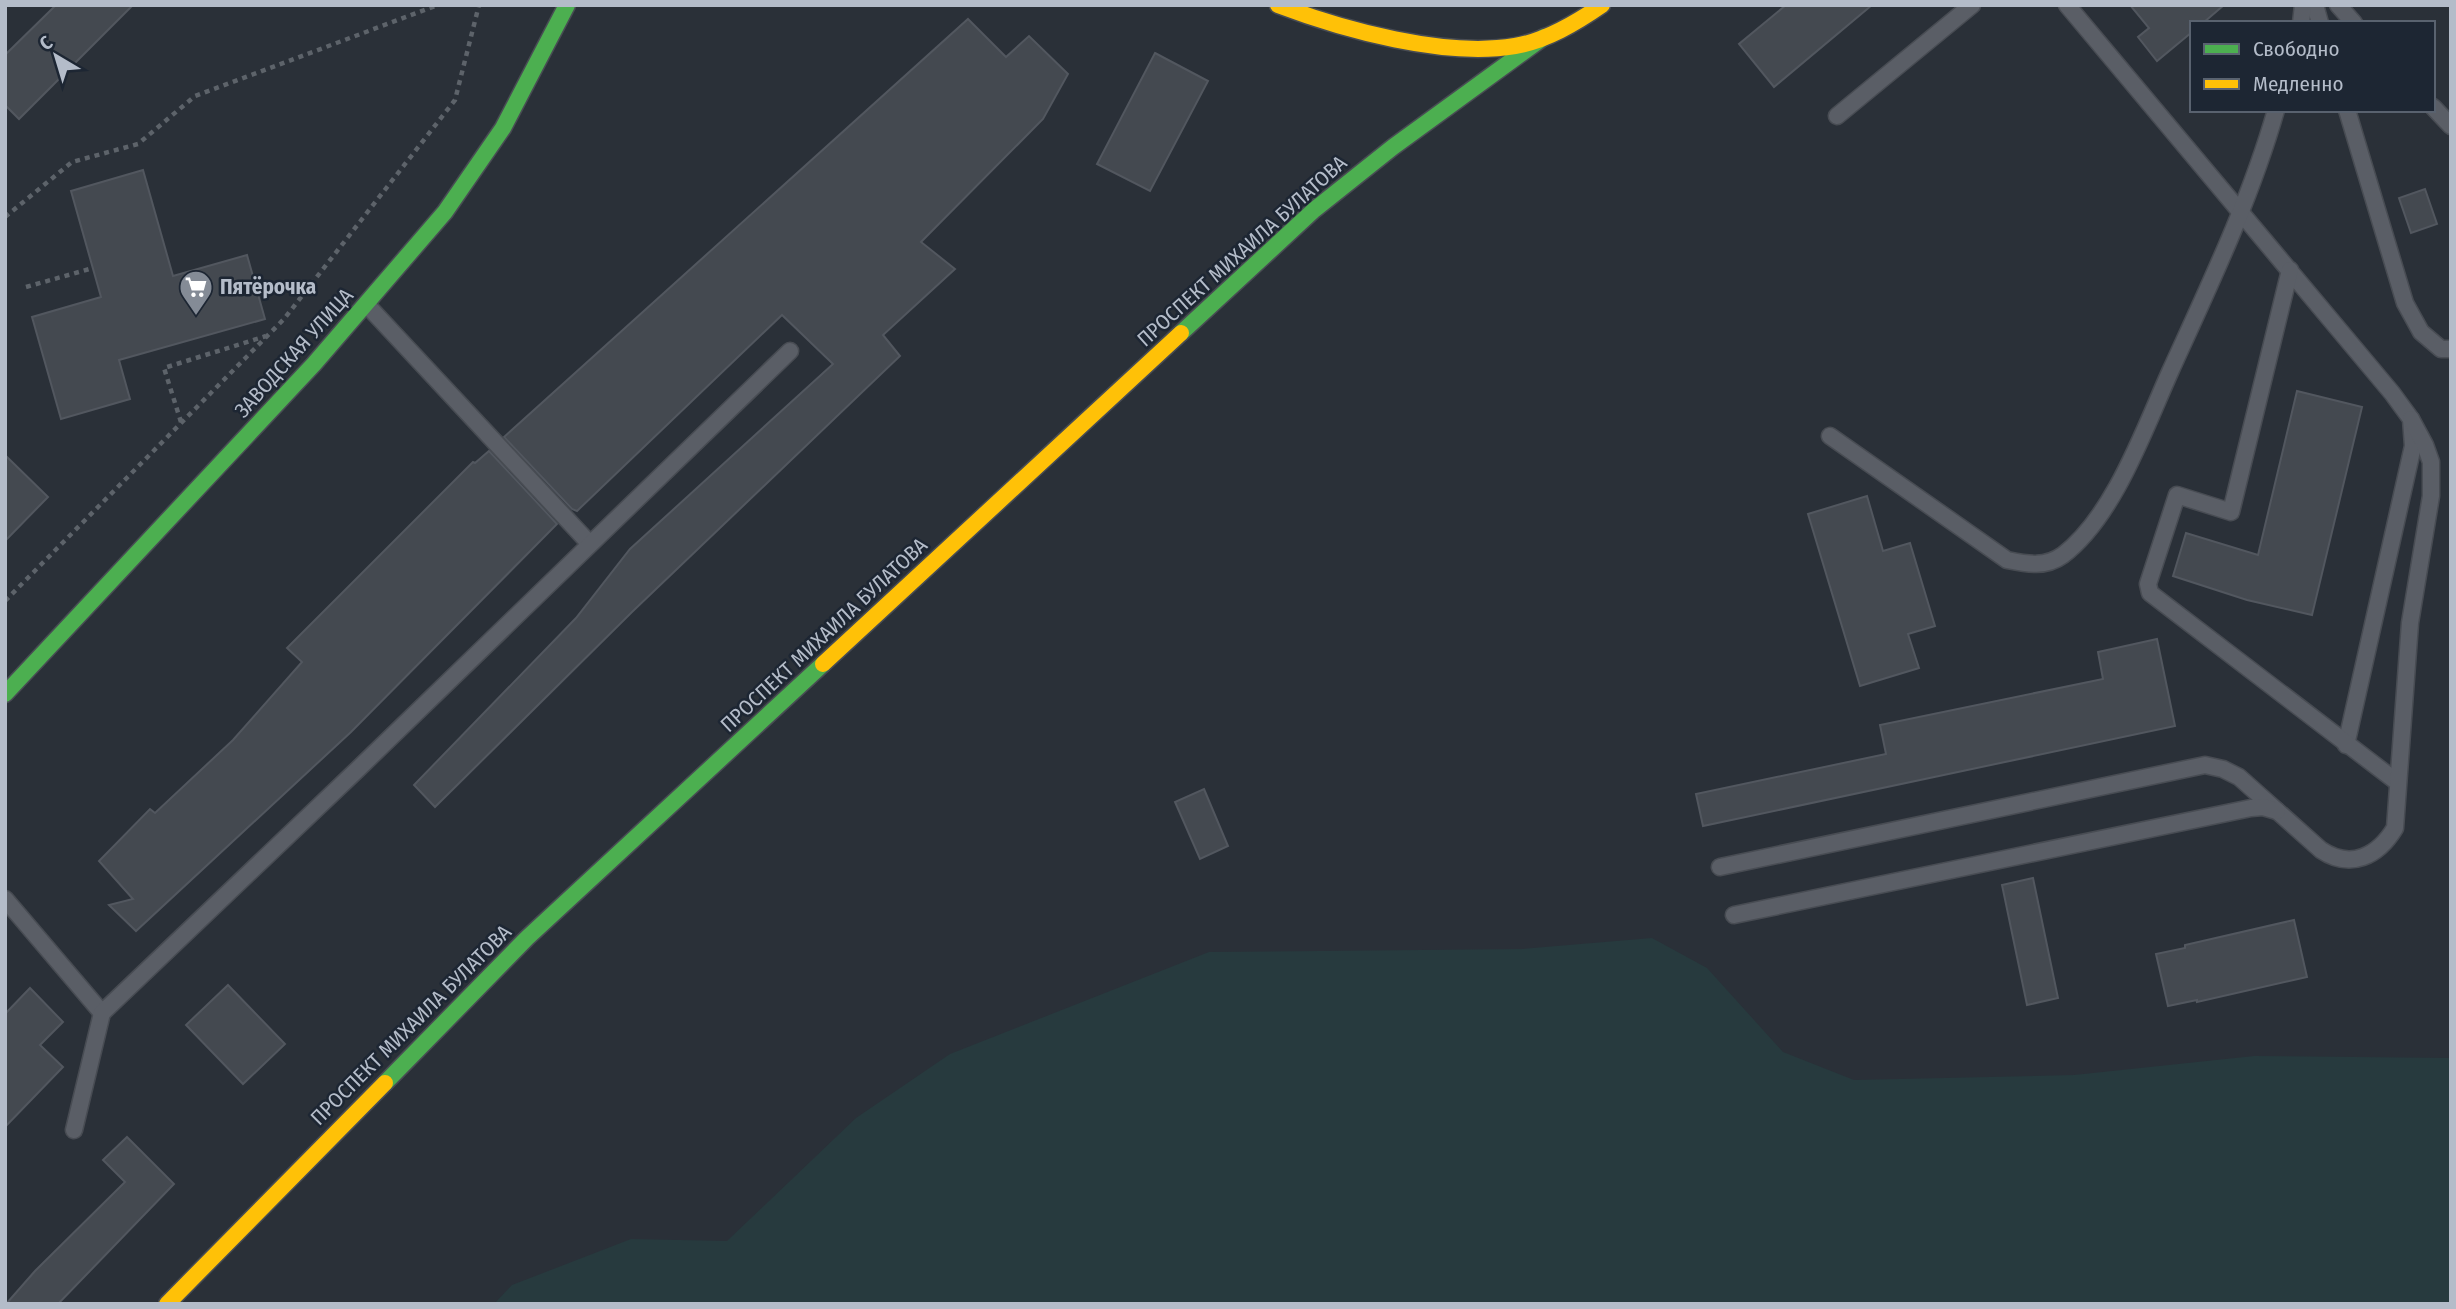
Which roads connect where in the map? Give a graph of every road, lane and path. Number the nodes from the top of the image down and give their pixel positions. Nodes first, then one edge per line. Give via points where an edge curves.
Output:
1 (438, 5) edge
2 (479, 5) edge
3 (567, 5) edge
4 (1278, 5) edge
5 (1602, 5) edge
6 (1972, 5) edge
7 (2067, 5) edge
8 (2338, 5) edge
9 (2352, 21) edge
10 (1545, 37) junction
11 (2435, 109) edge
12 (2275, 112) edge
13 (2348, 112) edge
14 (1837, 116) dead end
15 (2451, 126) edge
16 (2241, 211) junction
17 (5, 217) edge
18 (93, 268) dead end
19 (2290, 270) junction
20 (26, 287) dead end
21 (367, 305) junction
22 (267, 336) junction
23 (2451, 349) edge
24 (790, 351) dead end
25 (2411, 419) junction
26 (181, 422) junction
27 (1830, 436) dead end
28 (590, 544) junction
29 (5, 601) edge
30 (5, 694) edge
31 (2346, 745) junction
32 (2398, 782) junction
33 (2278, 812) junction
34 (1720, 867) dead end
35 (5, 899) edge
36 (1734, 915) dead end
37 (102, 1013) junction
38 (74, 1130) dead end
39 (167, 1304) edge

1 - 17 path via 195,96 138,144 72,162
2 - 22 path via 455,100
3 - 21 street, ЗАВОДСКАЯ УЛИЦА via 503,128 444,212
4 - 10 street via 1326,22 1457,46 1515,46
5 - 10 street
6 - 14 lane
7 - 16 lane
8 - 9 lane
10 - 39 street, ПРОСПЕКТ МИХАИЛА БУЛАТОВА via 1392,147 1314,210 527,938
11 - 15 lane
12 - 16 lane
13 - 23 lane via 2405,303 2421,332 2441,349
16 - 19 lane
16 - 27 lane via 2116,489 2062,555 2036,566 2007,560
18 - 20 path
19 - 25 lane
19 - 31 lane via 2231,512 2177,495 2148,584 2154,598
21 - 28 lane
21 - 30 street, ЗАВОДСКАЯ УЛИЦА
22 - 26 path
22 - 26 path via 164,368
24 - 28 lane
25 - 31 lane via 2413,446
25 - 32 lane via 2431,462 2431,496 2410,623
26 - 29 path
28 - 37 lane
31 - 32 lane
32 - 33 lane via 2395,828 2386,844 2371,855 2333,858
33 - 34 lane via 2239,777 2205,765
33 - 36 lane via 2251,808
35 - 37 lane
37 - 38 lane

